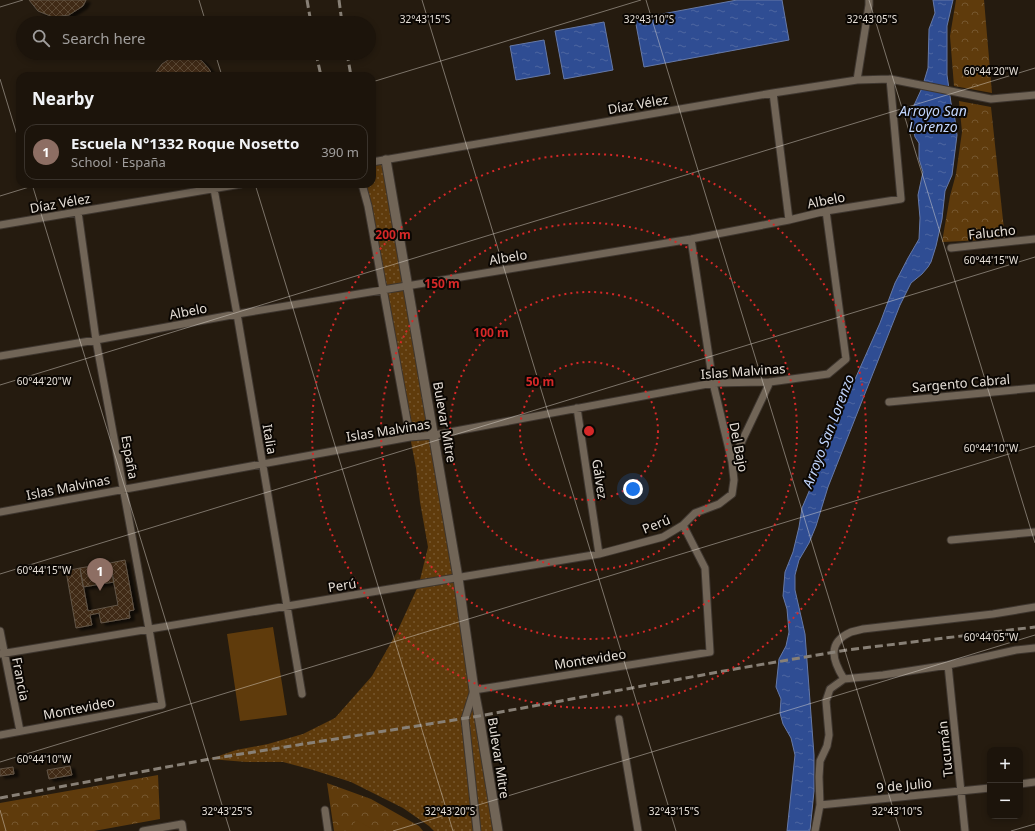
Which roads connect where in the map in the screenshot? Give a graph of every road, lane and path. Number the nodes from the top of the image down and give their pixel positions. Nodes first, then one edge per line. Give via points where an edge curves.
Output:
1 (869, 0) edge
2 (890, 79) junction
3 (856, 80) junction
4 (773, 93) junction
5 (1035, 95) edge
6 (386, 160) junction
7 (376, 161) edge
8 (219, 188) edge
9 (363, 188) edge
10 (214, 189) junction
11 (826, 211) junction
12 (78, 212) junction
13 (789, 220) junction
14 (0, 225) edge
15 (691, 239) junction
16 (1035, 239) edge
17 (951, 248) dead end
18 (408, 286) junction
19 (383, 289) junction
20 (237, 314) junction
21 (96, 340) junction
22 (0, 356) edge
23 (770, 382) junction
24 (713, 383) junction
25 (1035, 388) edge
26 (889, 402) dead end
27 (577, 408) junction
28 (434, 435) junction
29 (410, 437) junction
30 (732, 462) junction
31 (262, 464) junction
32 (123, 488) junction
33 (0, 512) edge
34 (683, 525) junction
35 (1035, 532) edge
36 (951, 540) dead end
37 (599, 554) junction
38 (458, 578) junction
39 (287, 606) junction
40 (1035, 607) edge
41 (149, 629) junction
42 (0, 631) edge
43 (1035, 648) edge
44 (2, 654) edge
45 (948, 665) junction
46 (844, 680) junction
47 (474, 690) junction
48 (302, 694) dead end
49 (162, 705) joint
50 (618, 719) dead end
51 (20, 731) junction
52 (0, 735) edge
53 (1035, 782) edge
54 (1023, 784) edge
55 (987, 788) edge
56 (961, 791) junction
57 (820, 805) junction
58 (325, 810) dead end
59 (183, 828) edge
60 (143, 831) edge
61 (328, 831) edge
62 (477, 831) edge
63 (498, 831) edge
64 (638, 831) edge
65 (815, 831) edge
66 (965, 831) edge

1 - 3 street
2 - 3 street, Díaz Vélez
2 - 5 street, Díaz Vélez via 991,99
2 - 11 street, Albelo via 901,199
3 - 4 street, Díaz Vélez
4 - 6 street, Díaz Vélez
4 - 13 street
6 - 7 street, Díaz Vélez
6 - 18 street, Bulevar Mitre
8 - 10 street, Díaz Vélez
9 - 19 street
10 - 12 street, Díaz Vélez
10 - 20 street, Italia
11 - 13 street, Albelo
11 - 23 street, Islas Malvinas via 846,359 828,374
12 - 14 street, Díaz Vélez
12 - 21 street, España
13 - 15 street, Albelo
15 - 18 street, Albelo
15 - 24 street, Del Bajo
16 - 17 street, Falucho
18 - 19 street, Albelo
18 - 28 street, Bulevar Mitre
19 - 20 street, Albelo
19 - 29 street
20 - 21 street, Albelo
20 - 31 street, Italia
21 - 22 street, Albelo
21 - 32 street, España
23 - 24 street, Islas Malvinas
23 - 30 street
24 - 27 street, Islas Malvinas
24 - 30 street, Del Bajo
25 - 26 street, Sargento Cabral
27 - 28 street, Islas Malvinas
27 - 37 street, Gálvez
28 - 29 street, Islas Malvinas
28 - 38 street, Bulevar Mitre
29 - 31 street, Islas Malvinas
30 - 34 street, Del Bajo via 732,494 719,504 695,513
31 - 32 street, Islas Malvinas
31 - 39 street, Italia
32 - 33 street, Islas Malvinas
32 - 41 street, España
34 - 37 street, Perú via 663,537
34 - 47 street, Montevideo via 705,568 710,652
35 - 36 street
37 - 38 street, Perú
38 - 39 street, Perú
38 - 47 street, Bulevar Mitre
39 - 41 street, Perú
39 - 48 street, Italia
40 - 46 street via 851,632 840,639 834,647 835,660
41 - 44 street, Perú
41 - 49 street, España
42 - 44 street, Francia
43 - 45 street
44 - 51 street, Francia
45 - 46 street
45 - 56 street, Tucumán
46 - 57 street via 830,690 826,701 829,735 820,761
47 - 62 street, Bulevar Mitre via 465,719
47 - 63 street, Bulevar Mitre
49 - 51 street, Montevideo
50 - 64 street
51 - 52 street, Montevideo
53 - 54 street
55 - 56 street, 9 de Julio
56 - 57 street, 9 de Julio
56 - 66 street, Tucumán
57 - 65 street
58 - 61 street
59 - 60 street

